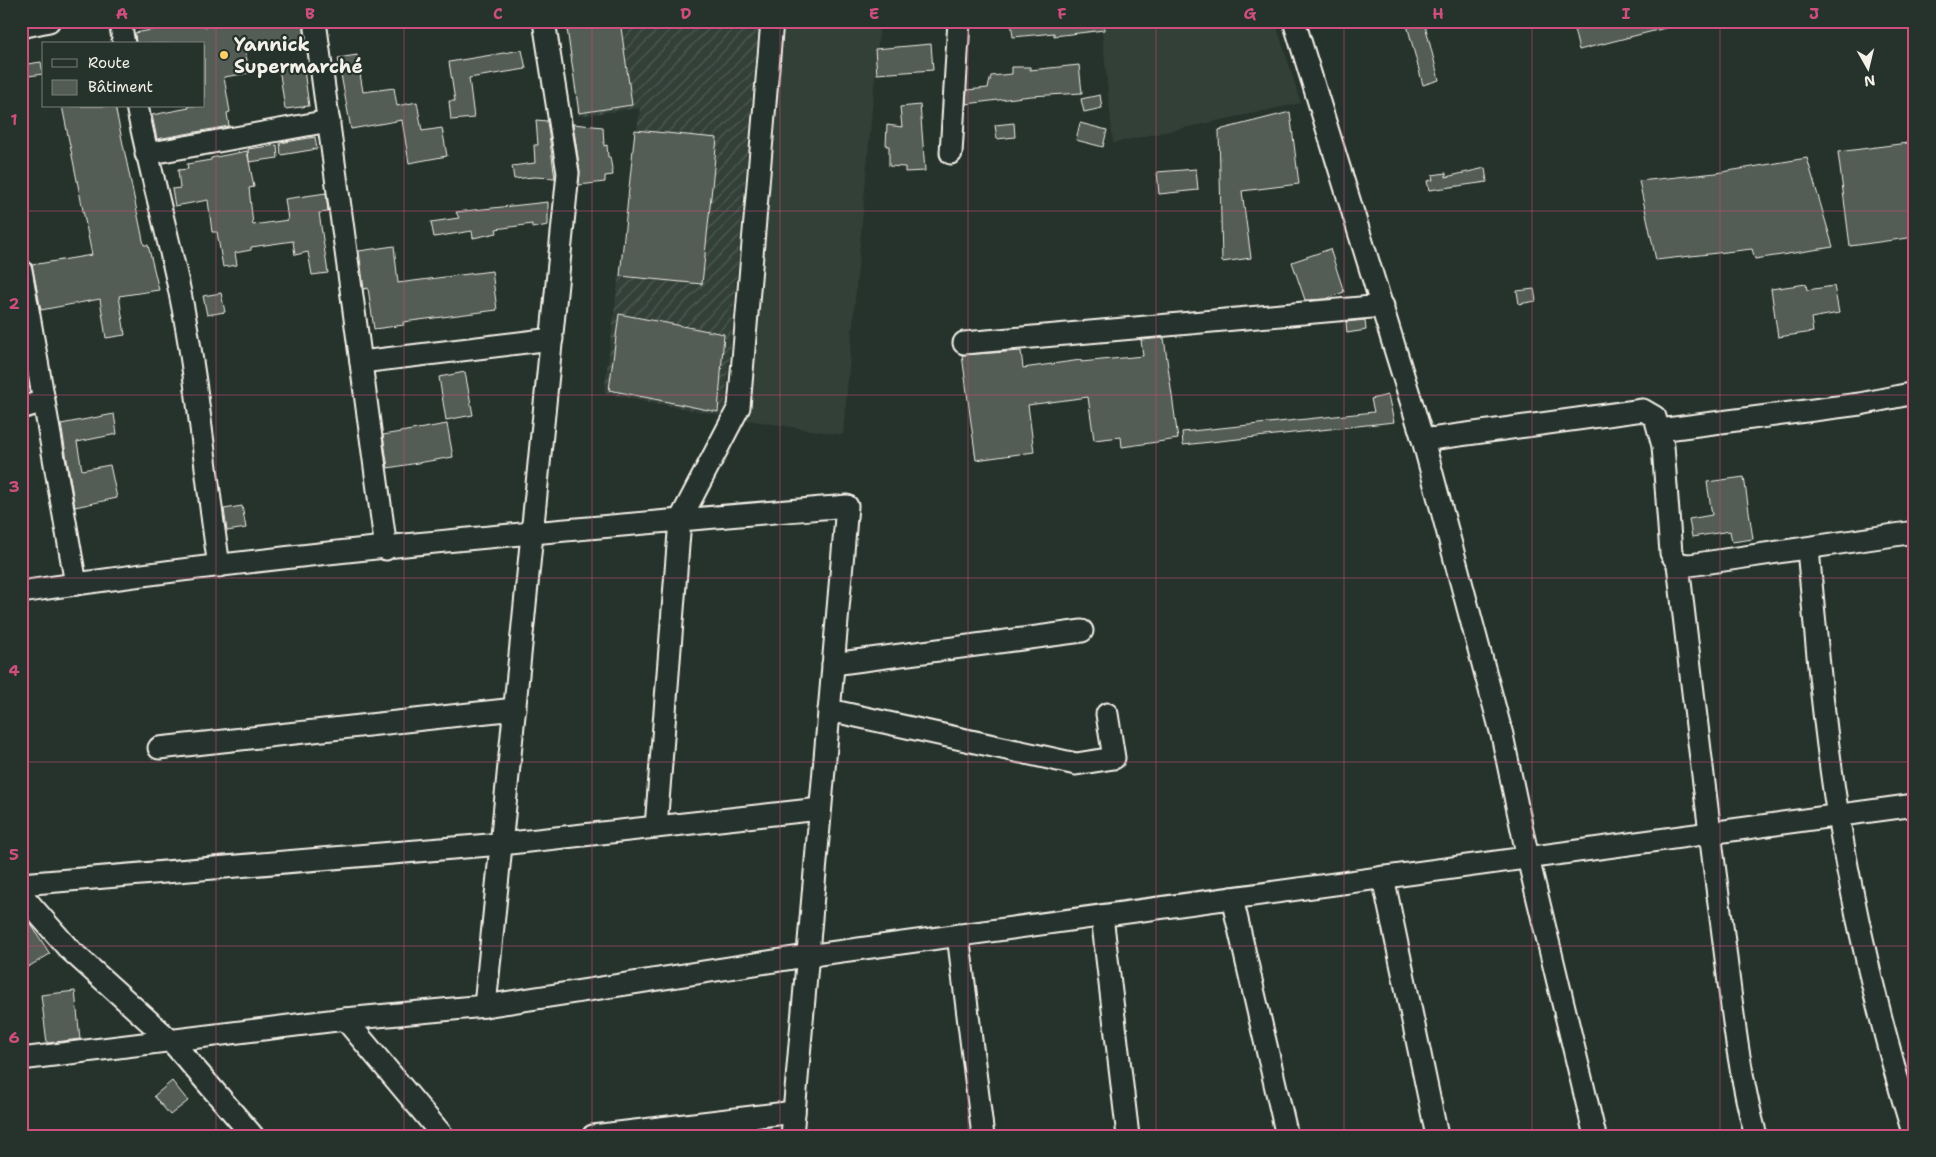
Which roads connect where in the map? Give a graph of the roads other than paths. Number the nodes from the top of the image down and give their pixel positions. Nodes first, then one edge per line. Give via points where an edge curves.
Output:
1 (49, 21) edge
2 (120, 21) edge
3 (316, 21) edge
4 (544, 21) edge
5 (772, 21) edge
6 (959, 21) edge
7 (1294, 21) edge
8 (21, 27) edge
9 (124, 42) edge
10 (137, 108) edge
11 (329, 121) junction
12 (951, 153) dead end
13 (146, 154) junction
14 (21, 270) edge
15 (1383, 306) junction
16 (552, 339) junction
17 (964, 343) dead end
18 (362, 362) junction
19 (1915, 393) edge
20 (44, 401) junction
21 (21, 408) edge
22 (1659, 430) junction
23 (1423, 440) junction
24 (680, 520) junction
25 (532, 532) junction
26 (1915, 532) edge
27 (386, 549) junction
28 (1808, 549) junction
29 (1678, 564) junction
30 (219, 566) junction
31 (76, 584) junction
32 (21, 592) edge
33 (1082, 631) dead end
34 (833, 664) junction
35 (515, 709) junction
36 (829, 710) junction
37 (1107, 714) dead end
38 (159, 748) dead end
39 (1915, 805) edge
40 (820, 809) junction
41 (1838, 815) junction
42 (656, 827) junction
43 (1710, 833) junction
44 (501, 844) junction
45 (1528, 858) junction
46 (1383, 877) junction
47 (21, 884) edge
48 (21, 894) edge
49 (1232, 898) junction
50 (1102, 916) junction
51 (958, 935) junction
52 (806, 956) junction
53 (485, 1006) junction
54 (345, 1019) junction
55 (172, 1042) junction
56 (21, 1059) edge
57 (794, 1112) junction
58 (253, 1136) edge
59 (443, 1136) edge
60 (593, 1136) edge
61 (792, 1136) edge
62 (983, 1136) edge
63 (1128, 1136) edge
64 (1287, 1136) edge
65 (1437, 1136) edge
66 (1595, 1136) edge
67 (1756, 1136) edge
68 (1914, 1136) edge

1 - 8 street
2 - 9 street
3 - 11 street
4 - 16 street via 568,173
5 - 24 street via 739,407
6 - 12 street
7 - 15 street
10 - 13 street
11 - 13 street
11 - 18 street
13 - 30 street via 181,297 198,395
14 - 20 street
15 - 17 street
15 - 23 street
16 - 18 street
16 - 25 street
18 - 27 street
19 - 22 street via 1860,404
20 - 21 street
20 - 31 street
22 - 23 street via 1655,417 1643,410
22 - 29 street via 1671,553
23 - 45 street via 1502,735
24 - 25 street
24 - 34 street via 846,506
24 - 42 street
25 - 27 street
25 - 35 street
26 - 28 street
27 - 30 street
28 - 29 street via 1690,566
28 - 41 street
29 - 43 street
30 - 31 street
31 - 32 street
33 - 34 street
34 - 36 street
35 - 38 street
35 - 44 street
36 - 37 street via 1076,764 1114,758
36 - 40 street
39 - 41 street
40 - 42 street
40 - 52 street
41 - 43 street
41 - 68 street via 1867,958
42 - 44 street
43 - 45 street
43 - 67 street via 1745,1093
44 - 47 street
44 - 53 street
45 - 46 street
45 - 66 street
46 - 49 street
46 - 65 street
48 - 55 street via 68,948
49 - 50 street
49 - 64 street
50 - 51 street
50 - 63 street
51 - 52 street
51 - 62 street
52 - 53 street
52 - 57 street
53 - 54 street
54 - 55 street
54 - 59 street
55 - 56 street
55 - 58 street
57 - 60 street
57 - 61 street

